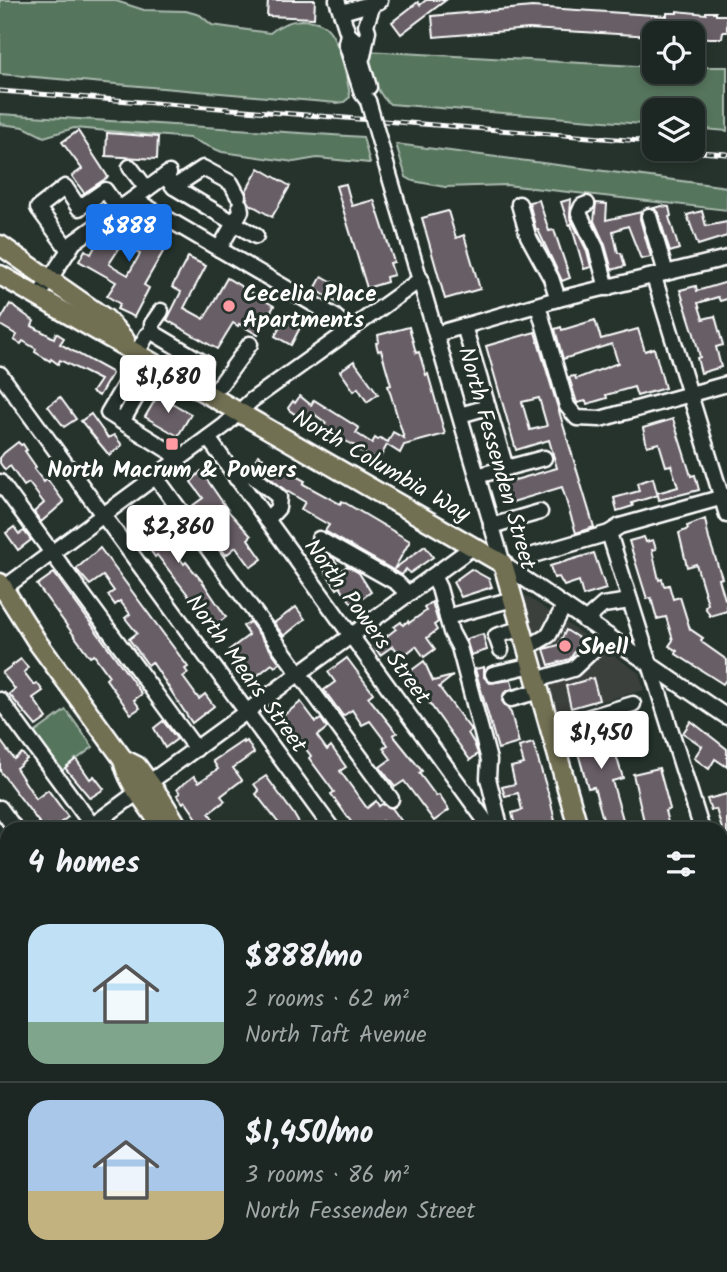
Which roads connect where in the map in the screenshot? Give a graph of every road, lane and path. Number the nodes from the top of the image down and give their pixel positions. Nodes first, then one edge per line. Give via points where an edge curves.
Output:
1 (377, 2) edge
2 (340, 6) edge
3 (348, 34) junction
4 (363, 63) junction
5 (364, 83) junction
6 (130, 167) dead end
7 (169, 179) junction
8 (141, 193) junction
9 (519, 204) dead end
10 (587, 204) dead end
11 (119, 210) junction
12 (649, 216) dead end
13 (234, 223) junction
14 (256, 236) dead end
15 (0, 245) edge
16 (68, 249) junction
17 (219, 249) junction
18 (727, 258) edge
19 (0, 275) edge
20 (660, 275) junction
21 (49, 279) junction
22 (421, 279) junction
23 (607, 288) junction
24 (38, 297) junction
25 (558, 299) junction
26 (538, 305) junction
27 (161, 311) dead end
28 (464, 326) junction
29 (350, 330) junction
30 (152, 332) junction
31 (436, 334) junction
32 (250, 344) dead end
33 (142, 356) junction
34 (204, 363) dead end
35 (0, 374) edge
36 (727, 384) edge
37 (690, 395) junction
38 (212, 396) junction
39 (488, 407) junction
40 (240, 412) junction
41 (460, 415) junction
42 (208, 438) junction
43 (180, 458) junction
44 (544, 458) dead end
45 (506, 468) junction
46 (477, 476) junction
47 (155, 477) junction
48 (236, 478) junction
49 (0, 482) edge
50 (724, 497) edge
51 (540, 512) dead end
52 (103, 514) junction
53 (727, 515) edge
54 (267, 520) junction
55 (491, 526) junction
56 (609, 533) junction
57 (319, 539) dead end
58 (474, 546) junction
59 (51, 552) junction
60 (530, 556) dead end
61 (503, 564) junction
62 (433, 576) junction
63 (1, 587) edge
64 (408, 594) junction
65 (513, 599) junction
66 (630, 601) junction
67 (564, 606) junction
68 (447, 617) junction
69 (585, 621) junction
70 (522, 628) junction
71 (351, 636) junction
72 (608, 636) junction
73 (496, 638) dead end
74 (650, 665) junction
75 (533, 671) junction
76 (299, 674) junction
77 (493, 674) dead end
78 (0, 699) edge
79 (511, 699) dead end
80 (633, 704) dead end
81 (247, 712) junction
82 (727, 717) edge
83 (550, 729) junction
84 (196, 749) junction
85 (144, 787) junction
86 (391, 799) dead end
87 (86, 822) edge
88 (96, 822) edge
89 (159, 822) edge
90 (173, 822) edge
91 (327, 822) edge
92 (486, 822) edge
93 (500, 822) edge
94 (577, 822) edge
95 (699, 822) edge

1 - 2 street
1 - 4 street via 366,25
2 - 3 street, North Fessenden Street
3 - 4 street, North Fessenden Street
3 - 5 street, North Fessenden Street via 346,43
4 - 5 street, North Fessenden Street
5 - 22 street, North Fessenden Street, bridge
6 - 8 street
7 - 8 street
7 - 13 street
7 - 13 street via 202,167 231,183 240,211
8 - 11 street
8 - 17 street via 142,204
9 - 25 street via 528,236
10 - 23 street via 579,213 596,248
11 - 16 street
11 - 16 street via 105,190 79,208 65,187 38,208
12 - 20 street
13 - 14 street
13 - 17 street
15 - 21 main road
16 - 21 street
17 - 29 street
18 - 20 street
19 - 24 main road, North Columbia Way
20 - 23 street
20 - 37 street
21 - 24 street
21 - 33 main road via 106,319
22 - 29 street
22 - 31 street, North Fessenden Street
23 - 25 street
24 - 33 main road, North Columbia Way
25 - 26 street
26 - 28 street
26 - 37 street via 567,406 577,418 600,419
27 - 30 street
28 - 31 street
28 - 39 street
29 - 40 street
30 - 33 street
30 - 34 street
31 - 41 street, North Fessenden Street
32 - 38 street
33 - 38 main road, North Columbia Way
33 - 43 street via 132,382 128,379 108,413
35 - 52 street, North Mears Street
36 - 37 street
37 - 50 street
38 - 40 main road, North Columbia Way
39 - 41 street
39 - 45 street
40 - 42 street
40 - 58 main road, North Columbia Way
41 - 46 street, North Fessenden Street
42 - 43 street
42 - 48 street, North Powers Street
43 - 47 street
44 - 45 street
45 - 46 street
46 - 55 street, North Fessenden Street
47 - 52 street
47 - 76 street
48 - 54 street, North Powers Street
48 - 54 street via 249,472 279,497 278,508
49 - 59 street
50 - 53 street
50 - 56 street
51 - 55 street
52 - 59 street
52 - 81 street, North Mears Street
54 - 71 street, North Powers Street
55 - 61 street, North Fessenden Street
56 - 60 street
56 - 66 street
57 - 64 street via 397,583
58 - 61 main road, North Columbia Way
58 - 62 street
59 - 63 street
59 - 84 street
61 - 65 main road, North Fessenden Street
61 - 67 street, North Columbia Way
62 - 64 street
62 - 68 street
63 - 85 main road via 123,759 137,765
64 - 71 street
65 - 68 street
65 - 70 main road, North Fessenden Street
66 - 69 street via 603,605
66 - 74 street
67 - 69 street, North Columbia Way
67 - 75 street
68 - 93 street via 489,760 488,778
69 - 72 street, North Columbia Way
70 - 73 street
70 - 75 main road, North Fessenden Street
71 - 76 street
71 - 92 street, North Powers Street
72 - 74 street, North Columbia Way
72 - 75 street via 573,669
74 - 82 street, North Columbia Way
74 - 95 street
75 - 77 street
75 - 79 street
75 - 83 main road, North Fessenden Street
76 - 81 street
76 - 86 street
78 - 87 street
80 - 83 street
81 - 84 street
81 - 91 street, North Mears Street
83 - 94 main road, North Fessenden Street
84 - 85 street
85 - 88 street
85 - 89 main road
85 - 90 main road

